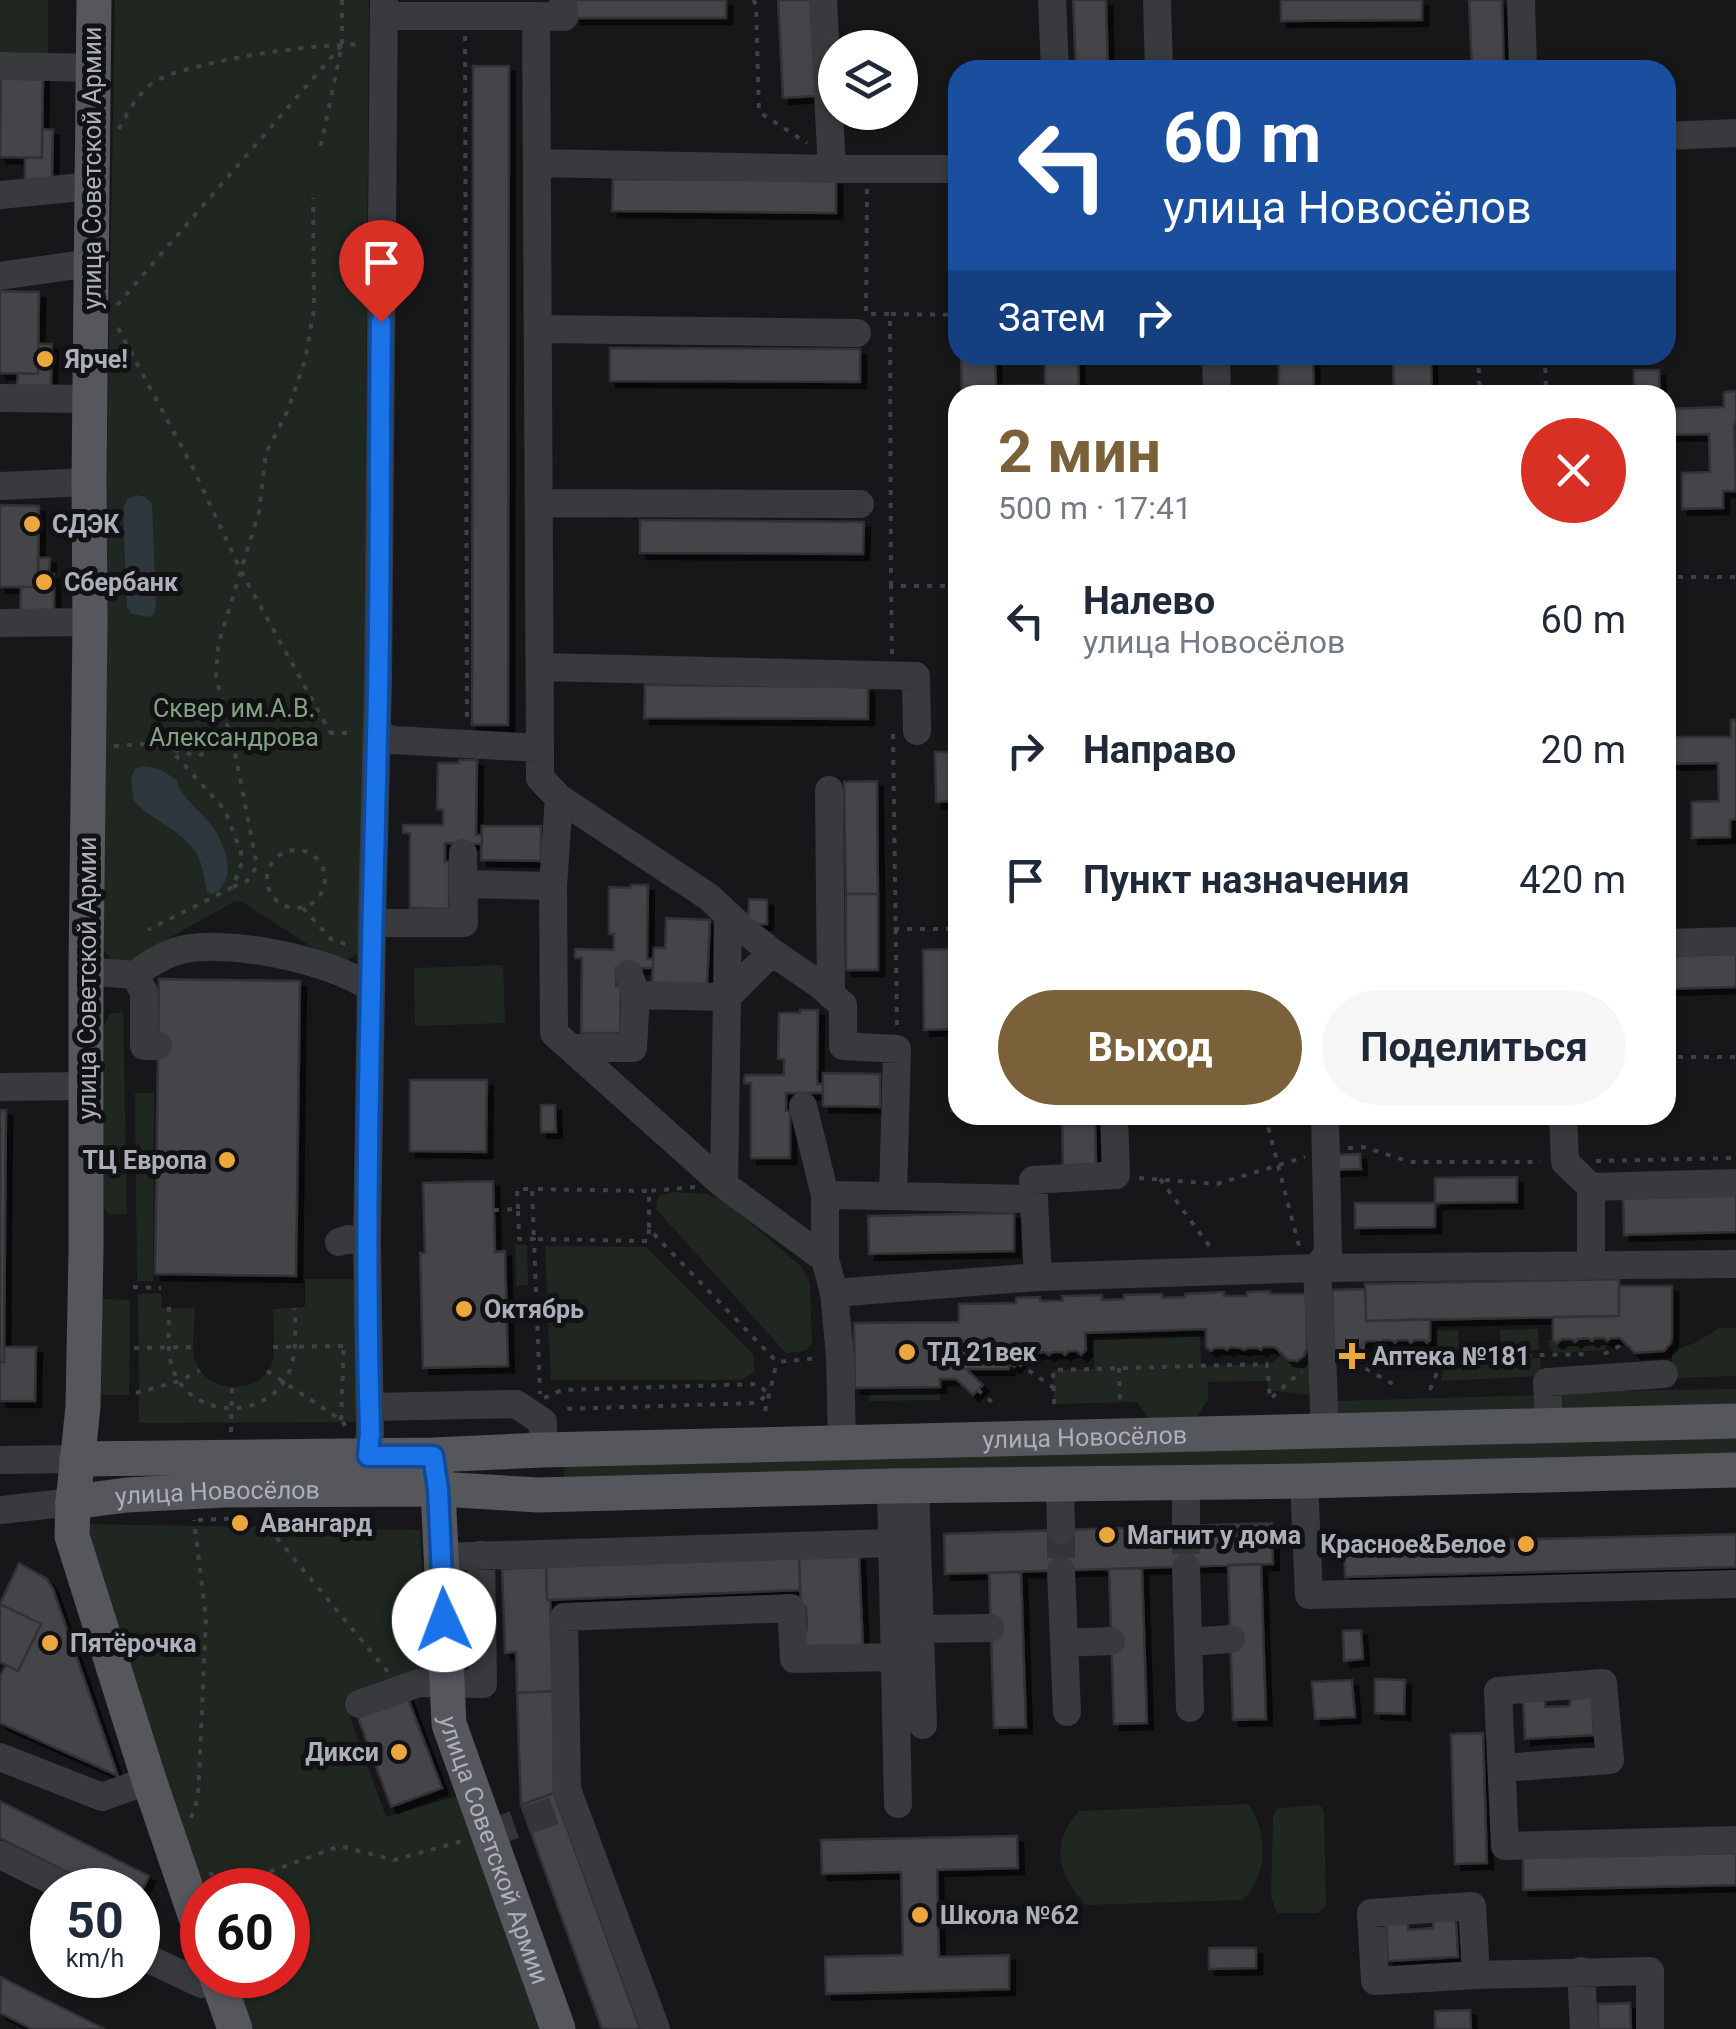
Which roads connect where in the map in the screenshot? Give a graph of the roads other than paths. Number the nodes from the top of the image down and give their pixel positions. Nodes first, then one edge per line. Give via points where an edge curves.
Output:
1 (94, 0) edge
2 (564, 0) edge
3 (824, 0) edge
4 (1052, 0) edge
5 (1157, 0) edge
6 (1521, 0) edge
7 (384, 8) edge
8 (536, 16) junction
9 (1055, 60) edge
10 (1159, 60) edge
11 (1523, 60) edge
12 (0, 66) edge
13 (92, 68) junction
14 (1736, 133) edge
15 (1676, 136) edge
16 (537, 163) junction
17 (832, 164) junction
18 (948, 168) edge
19 (92, 186) junction
20 (0, 195) edge
21 (90, 262) junction
22 (0, 276) edge
23 (538, 329) junction
24 (857, 332) dead end
25 (0, 398) edge
26 (91, 399) junction
27 (89, 482) junction
28 (0, 486) edge
29 (539, 503) junction
30 (860, 504) dead end
31 (90, 622) junction
32 (0, 623) edge
33 (540, 667) junction
34 (905, 733) road end
35 (378, 734) junction
36 (540, 748) junction
37 (829, 790) dead end
38 (559, 798) junction
39 (463, 853) dead end
40 (463, 884) junction
41 (554, 886) junction
42 (728, 914) junction
43 (372, 923) junction
44 (1736, 941) edge
45 (1676, 942) edge
46 (772, 952) junction
47 (86, 971) junction
48 (134, 975) junction
49 (371, 988) junction
50 (831, 995) junction
51 (727, 996) junction
52 (158, 1046) dead end
53 (572, 1048) junction
54 (86, 1086) junction
55 (0, 1087) edge
56 (803, 1106) dead end
57 (1114, 1125) edge
58 (1324, 1125) edge
59 (1563, 1125) edge
60 (1736, 1182) edge
61 (724, 1185) junction
62 (1591, 1186) junction
63 (825, 1195) junction
64 (893, 1196) junction
65 (1034, 1198) junction
66 (825, 1259) junction
67 (1591, 1264) junction
68 (1736, 1264) edge
69 (1317, 1268) junction
70 (1038, 1277) junction
71 (834, 1293) junction
72 (1664, 1374) dead end
73 (370, 1407) junction
74 (1736, 1421) edge
75 (1550, 1425) junction
76 (1324, 1431) junction
77 (842, 1442) junction
78 (359, 1444) junction
79 (544, 1450) junction
80 (77, 1459) junction
81 (0, 1460) edge
82 (1736, 1470) edge
83 (436, 1472) junction
84 (1304, 1481) junction
85 (1186, 1482) junction
86 (1060, 1484) junction
87 (903, 1486) junction
88 (73, 1502) junction
89 (0, 1510) edge
90 (1186, 1526) tunnel mouth
91 (1061, 1530) tunnel mouth
92 (891, 1544) junction
93 (481, 1555) junction
94 (441, 1557) junction
95 (1186, 1566) tunnel mouth
96 (1062, 1570) tunnel mouth
97 (1736, 1584) edge
98 (990, 1628) dead end
99 (920, 1629) junction
100 (1111, 1640) dead end
101 (1230, 1640) dead end
102 (1188, 1642) junction
103 (1064, 1643) junction
104 (894, 1658) junction
105 (446, 1682) junction
106 (359, 1704) dead end
107 (1190, 1708) dead end
108 (1067, 1712) dead end
109 (923, 1725) dead end
110 (0, 1756) edge
111 (1502, 1768) junction
112 (150, 1780) junction
113 (898, 1804) dead end
114 (1736, 1840) edge
115 (0, 1854) edge
116 (30, 1869) edge
117 (180, 1872) edge
118 (1582, 1971) junction
119 (1476, 1975) dead end
120 (224, 1998) edge
121 (235, 2029) edge
122 (558, 2029) edge
123 (656, 2029) edge
124 (1584, 2029) edge
125 (1650, 2029) edge

1 - 13 main road, улица Советской Армии
2 - 8 street via 564,16
3 - 17 street
4 - 9 street
5 - 10 street
6 - 11 street
7 - 8 street
7 - 35 street
8 - 16 street
12 - 13 street
13 - 19 main road, улица Советской Армии
14 - 15 street
16 - 17 street
16 - 23 street
17 - 18 street
19 - 20 street
19 - 21 main road, улица Советской Армии
21 - 22 street
21 - 26 main road, улица Советской Армии
23 - 24 street
23 - 29 street
25 - 26 street
26 - 27 main road, улица Советской Армии
27 - 28 street
27 - 31 main road, улица Советской Армии
29 - 30 street
29 - 33 street
31 - 32 street
31 - 47 main road, улица Советской Армии
33 - 34 street via 916,676
33 - 36 street
35 - 36 street
35 - 43 street
36 - 38 street via 540,778
37 - 50 street
38 - 41 street
38 - 42 street
39 - 40 street
40 - 41 street
40 - 43 street via 464,923
41 - 53 street via 554,1033
42 - 46 street
42 - 51 street
43 - 49 street
44 - 45 street
46 - 50 street
46 - 51 street
47 - 48 street
47 - 54 main road, улица Советской Армии
48 - 49 street via 178,950 224,946 288,956
48 - 52 street via 144,992 144,1046
49 - 73 street via 353,1242
50 - 64 street via 843,1006 843,1046 897,1049
51 - 53 street via 632,984 633,1048
51 - 61 street
53 - 61 street
54 - 55 street
54 - 80 main road, улица Советской Армии via 84,1407
56 - 63 street
57 - 65 street via 1116,1175 1033,1180
58 - 69 street via 1328,1253
59 - 62 street via 1564,1162
60 - 62 street
61 - 66 street
62 - 67 street
63 - 64 street
63 - 66 street
64 - 65 street
65 - 70 street
66 - 71 street
67 - 68 street
67 - 69 street
69 - 70 street
69 - 76 street
70 - 71 street
71 - 77 street
72 - 75 street via 1547,1382
73 - 78 street via 370,1432
73 - 79 street via 516,1404 543,1422
74 - 75 main road, улица Новосёлов
75 - 76 main road, улица Новосёлов
76 - 77 main road, улица Новосёлов
77 - 79 main road, улица Новосёлов
78 - 80 main road, улица Новосёлов
78 - 83 main road, улица Новосёлов
79 - 83 main road, улица Новосёлов
80 - 81 street, улица Новосёлов
80 - 88 main road, улица Советской Армии
82 - 84 main road, улица Новосёлов
83 - 87 main road, улица Новосёлов via 538,1496
83 - 88 main road, улица Новосёлов
83 - 94 main road, улица Советской Армии
84 - 85 main road, улица Новосёлов
84 - 97 street via 1309,1596
85 - 86 main road, улица Новосёлов
85 - 90 street
86 - 87 main road, улица Новосёлов
86 - 91 street
87 - 92 street
87 - 99 street
88 - 89 street, улица Новосёлов
88 - 112 main road, улица Советской Армии via 72,1536
92 - 93 street
92 - 104 street
93 - 94 street
93 - 105 street via 483,1684
94 - 105 main road, улица Советской Армии
95 - 102 street
96 - 103 street
98 - 99 street
99 - 109 street
100 - 103 street
101 - 102 street
102 - 107 street
103 - 108 street
104 - 113 street
104 - 123 street via 794,1659 791,1608 564,1618 568,1789
105 - 106 street via 419,1682
105 - 122 main road, улица Советской Армии via 449,1724
110 - 112 street via 102,1797
111 - 111 street via 1610,1760 1603,1683 1498,1691
111 - 114 street via 1506,1846
112 - 117 main road, улица Советской Армии
115 - 116 street
118 - 119 street
118 - 124 street
118 - 125 street via 1650,1971
120 - 121 main road

